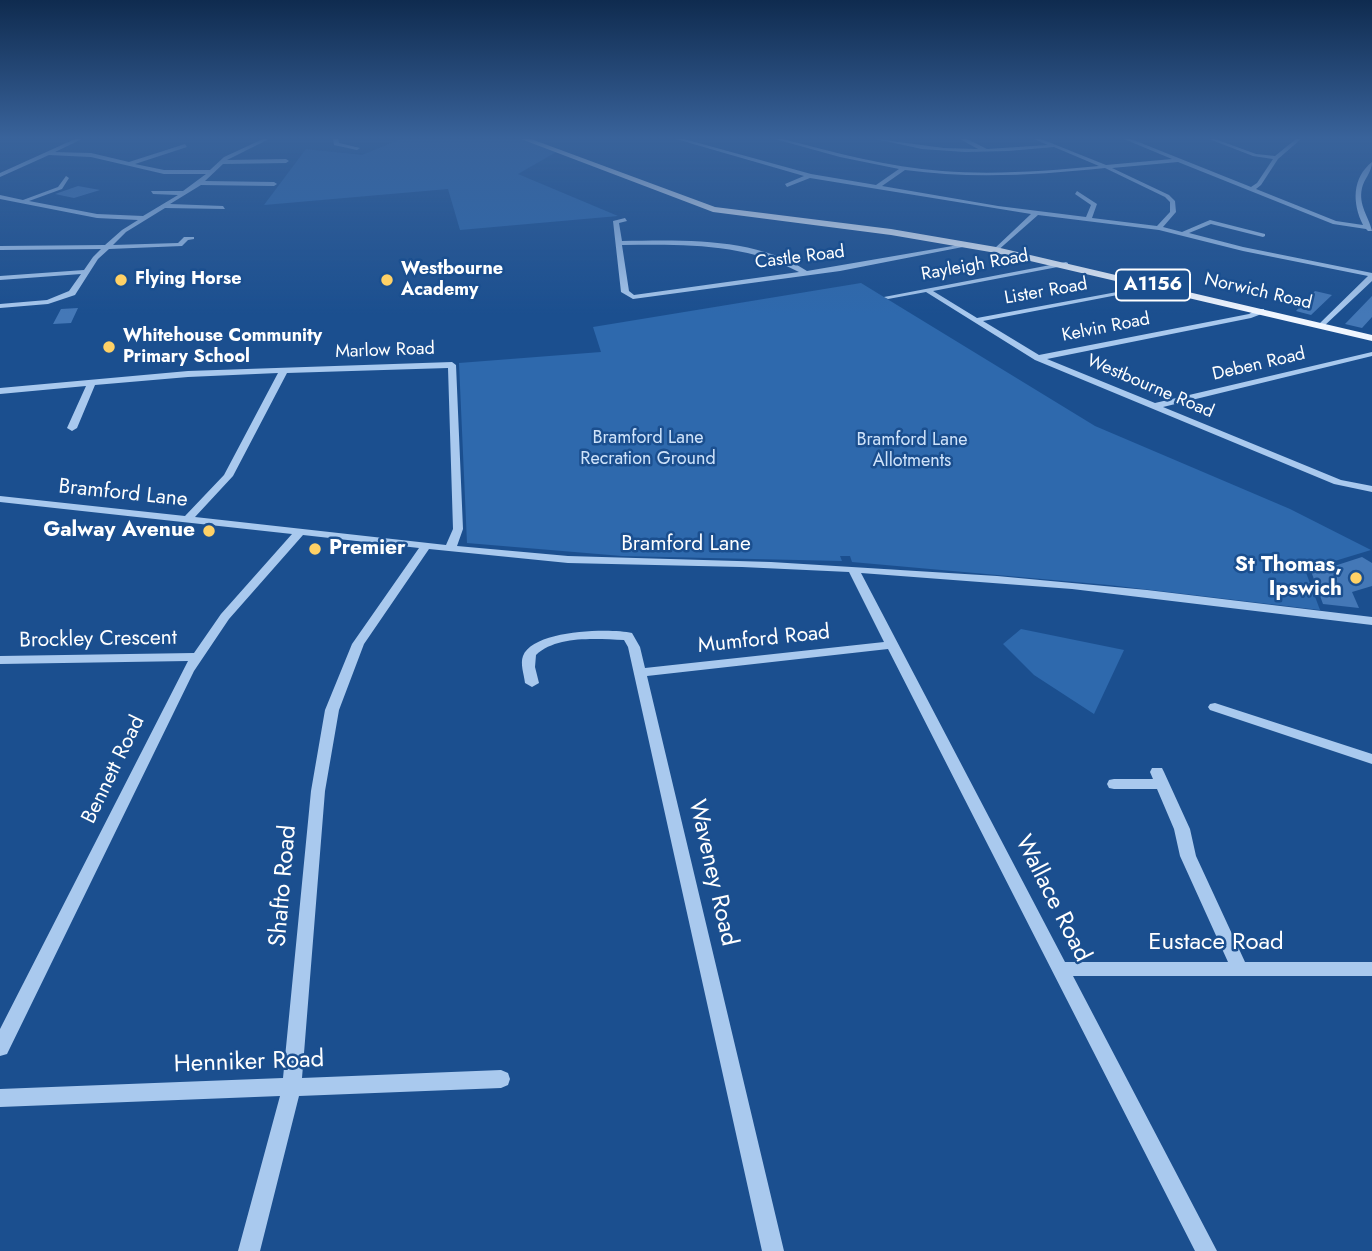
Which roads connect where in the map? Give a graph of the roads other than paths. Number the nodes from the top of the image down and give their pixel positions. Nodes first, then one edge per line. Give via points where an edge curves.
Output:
1 (2, 197) edge
2 (33, 197) edge
3 (178, 197) edge
4 (682, 197) edge
5 (936, 197) edge
6 (1084, 197) edge
7 (1168, 197) edge
8 (1273, 197) edge
9 (1357, 197) edge
10 (22, 201) junction
11 (166, 205) junction
12 (223, 208) dead end
13 (1036, 213) junction
14 (144, 218) junction
15 (1088, 219) junction
16 (625, 220) dead end
17 (1342, 225) junction
18 (1159, 228) junction
19 (1370, 232) edge
20 (1181, 234) junction
21 (1263, 235) dead end
22 (192, 238) dead end
23 (618, 243) junction
24 (970, 245) junction
25 (0, 247) edge
26 (105, 247) junction
27 (996, 250) junction
28 (1066, 264) junction
29 (85, 272) junction
30 (804, 272) junction
31 (1372, 276) edge
32 (0, 278) edge
33 (1160, 286) junction
34 (928, 290) junction
35 (888, 297) dead end
36 (0, 306) edge
37 (1261, 311) junction
38 (977, 320) junction
39 (1323, 325) junction
40 (1372, 338) edge
41 (1372, 354) edge
42 (1038, 358) junction
43 (284, 370) junction
44 (92, 383) junction
45 (0, 391) edge
46 (1154, 406) junction
47 (72, 428) dead end
48 (1372, 489) edge
49 (0, 499) edge
50 (187, 520) junction
51 (299, 533) junction
52 (425, 547) junction
53 (450, 549) junction
54 (853, 569) junction
55 (1372, 621) edge
56 (891, 645) junction
57 (196, 657) junction
58 (0, 660) edge
59 (641, 673) junction
60 (532, 683) dead end
61 (1215, 707) dead end
62 (1372, 759) edge
63 (1159, 778) joint
64 (1114, 784) dead end
65 (1239, 967) junction
66 (1060, 969) junction
67 (1372, 969) edge
68 (0, 1048) edge
69 (500, 1079) dead end
70 (292, 1085) junction
71 (0, 1098) edge
72 (249, 1251) edge
73 (773, 1251) edge
74 (1206, 1251) edge

1 - 10 street
2 - 10 street
3 - 11 street
4 - 24 main road, Norwich Road / A1156 via 713,209
5 - 13 street
6 - 15 street via 1094,204
7 - 18 street via 1173,212
8 - 17 street
9 - 19 street
10 - 14 street via 97,216
11 - 12 street
11 - 14 street
13 - 15 street
13 - 27 street
14 - 26 street
15 - 18 street
16 - 23 street via 615,221
17 - 19 street
17 - 19 street
18 - 20 street
20 - 21 street via 1210,222
20 - 31 street
22 - 26 street via 180,244
23 - 30 street via 668,242 752,253 780,259
23 - 30 street, Castle Road via 625,292 632,297
24 - 27 main road, Norwich Road / A1156
24 - 30 street, Castle Road
25 - 26 street
26 - 29 street
27 - 28 main road, Norwich Road / A1156
28 - 33 main road, Norwich Road / A1156
28 - 34 street, Rayleigh Road
29 - 32 street
29 - 36 street via 74,291 61,298
31 - 39 street
33 - 37 main road, Norwich Road / A1156
33 - 38 street, Lister Road
34 - 35 street, Rayleigh Road
34 - 38 street, Westbourne Road
37 - 39 main road, Norwich Road / A1156
37 - 42 street, Kelvin Road
38 - 42 street, Westbourne Road
39 - 40 main road, Norwich Road / A1156
41 - 46 street, Deben Road
42 - 46 street, Westbourne Road
43 - 44 street, Marlow Road
43 - 50 street via 232,471
43 - 53 street, Marlow Road via 453,365 458,529
44 - 45 street, Marlow Road
44 - 47 street
46 - 48 street, Westbourne Road via 1338,482
49 - 50 street, Bramford Lane
50 - 51 street, Bramford Lane
51 - 52 street, Bramford Lane
51 - 57 street, Bennett Road
52 - 53 street, Bramford Lane
52 - 70 street, Shafto Road via 358,644 331,710 318,791
53 - 54 street, Bramford Lane via 618,564
54 - 55 street, Bramford Lane via 1096,589
54 - 56 street, Wallace Road
56 - 59 street, Mumford Road
56 - 66 street, Wallace Road
57 - 58 street, Brockley Crescent
57 - 68 street, Bennett Road
59 - 60 street, Waveney Road via 628,636 606,635 549,642 533,650 528,660
59 - 73 street, Waveney Road
61 - 62 street
63 - 64 street
63 - 65 street via 1188,856
65 - 66 street, Eustace Road
65 - 67 street, Eustace Road
66 - 74 street, Wallace Road
69 - 70 street, Henniker Road
70 - 71 street, Henniker Road
70 - 72 street, Shafto Road

